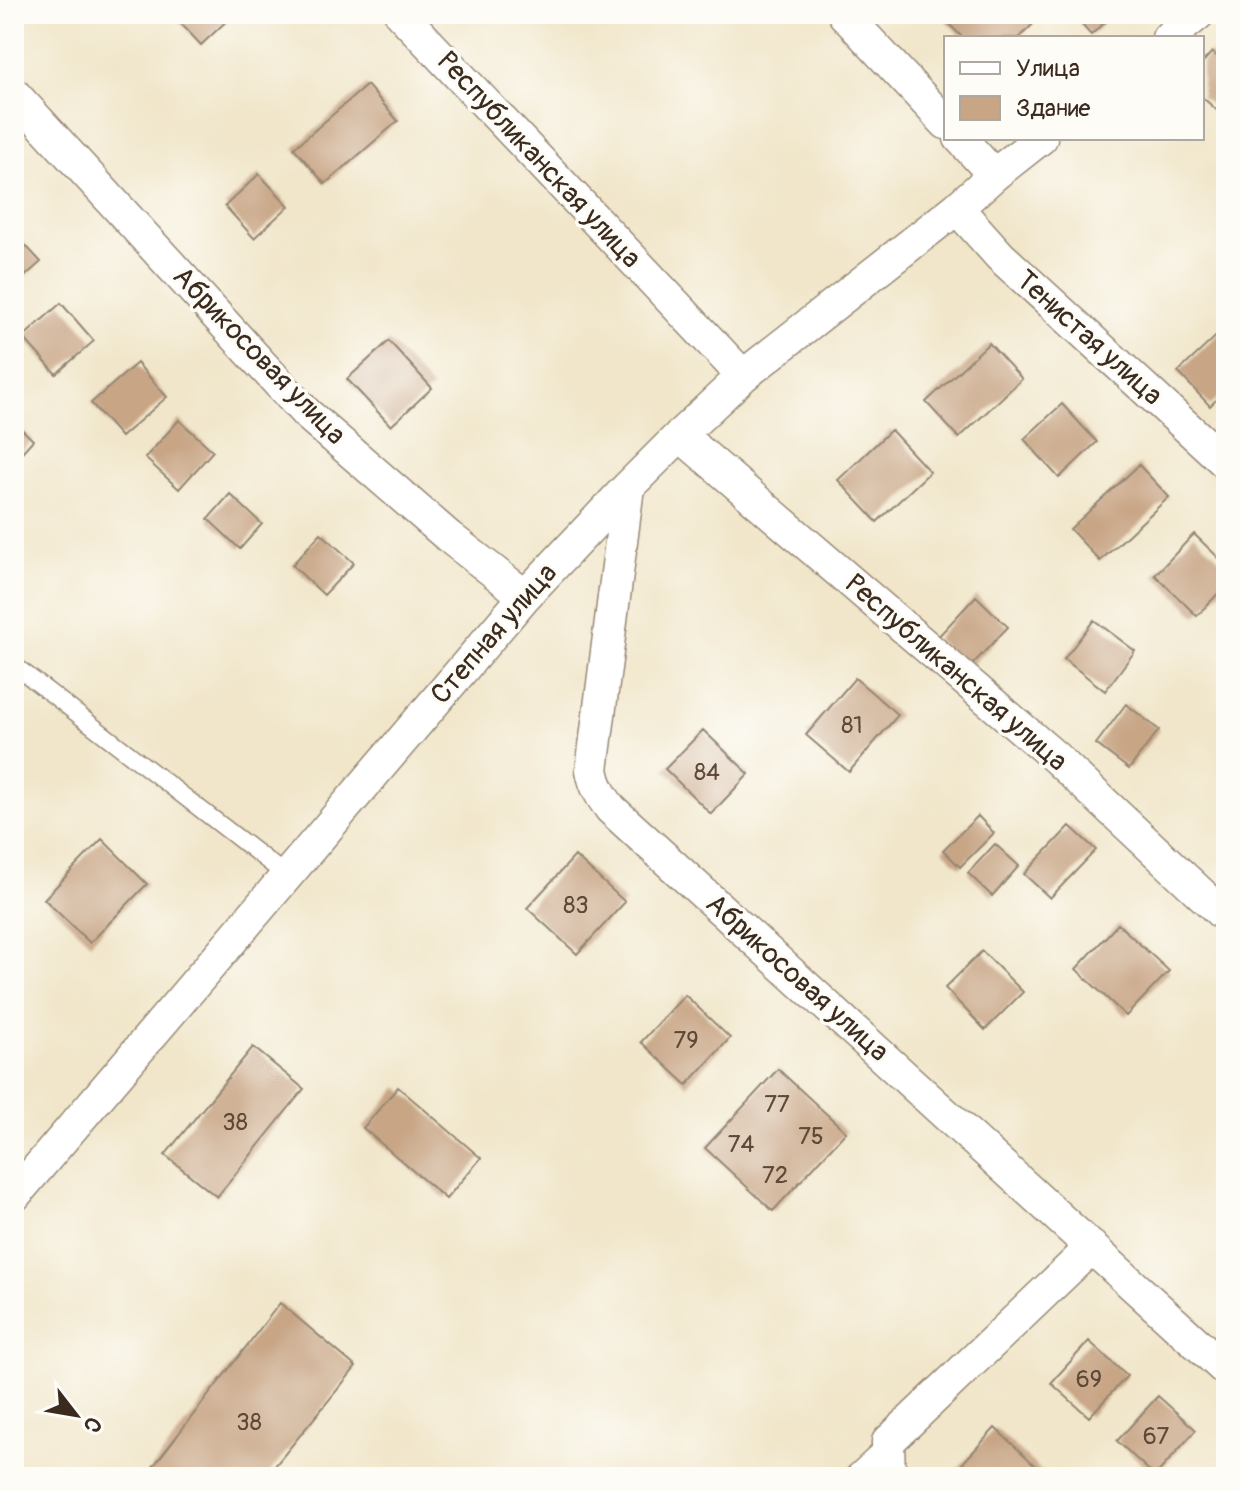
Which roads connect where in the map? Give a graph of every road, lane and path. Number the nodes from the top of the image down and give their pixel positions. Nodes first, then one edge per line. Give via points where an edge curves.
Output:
1 (401, 14) edge
2 (844, 14) edge
3 (1198, 14) edge
4 (1170, 36) edge
5 (14, 94) edge
6 (944, 121) edge
7 (962, 140) edge
8 (1038, 140) edge
9 (994, 175) junction
10 (957, 208) junction
11 (743, 376) junction
12 (680, 435) junction
13 (1226, 463) edge
14 (628, 487) junction
15 (525, 596) junction
16 (14, 665) edge
17 (287, 876) junction
18 (1226, 917) edge
19 (14, 1196) edge
20 (1092, 1247) junction
21 (1226, 1370) edge
22 (888, 1442) junction
23 (851, 1477) edge
24 (889, 1477) edge

1 - 11 street, Республиканская улица
2 - 6 street
3 - 4 street
5 - 15 street, Абрикосовая улица via 306,413
7 - 9 street
8 - 9 street, Степная улица
9 - 10 street, Степная улица
10 - 11 street, Степная улица
10 - 13 street, Тенистая улица via 1000,256
11 - 12 street, Степная улица
12 - 14 street, Степная улица
12 - 18 street, Республиканская улица via 1056,758
14 - 15 street, Степная улица
14 - 20 street, Абрикосовая улица via 592,770 600,796
15 - 17 street, Степная улица
16 - 17 lane
17 - 19 street, Степная улица
20 - 21 street, Абрикосовая улица
20 - 22 street
22 - 23 lane
22 - 24 street

